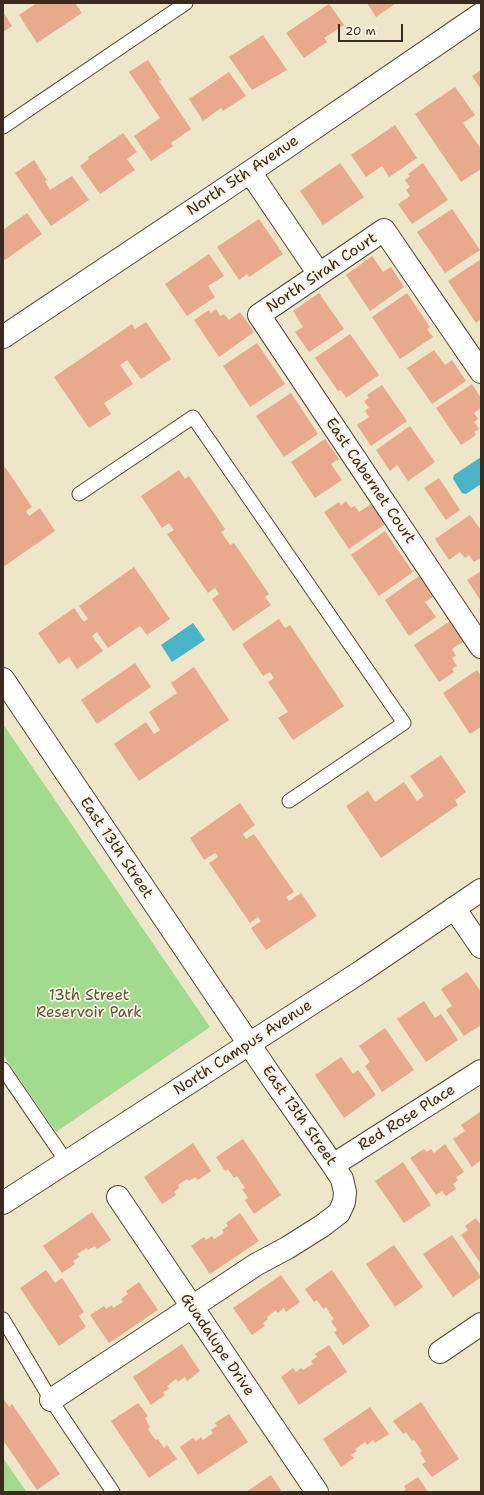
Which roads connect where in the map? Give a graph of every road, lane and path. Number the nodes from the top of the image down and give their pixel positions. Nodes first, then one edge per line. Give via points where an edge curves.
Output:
1 (186, 3) edge
2 (481, 14) edge
3 (3, 127) edge
4 (250, 172) junction
5 (319, 274) junction
6 (259, 316) joint
7 (3, 337) edge
8 (481, 372) edge
9 (79, 494) dead end
10 (481, 647) edge
11 (3, 679) edge
12 (289, 801) dead end
13 (481, 890) edge
14 (454, 908) junction
15 (481, 947) edge
16 (249, 1043) junction
17 (3, 1069) edge
18 (481, 1071) edge
19 (66, 1161) junction
20 (333, 1165) junction
21 (118, 1197) dead end
22 (3, 1203) edge
23 (191, 1308) junction
24 (3, 1319) edge
25 (481, 1324) edge
26 (440, 1352) dead end
27 (51, 1400) junction
28 (113, 1492) edge
29 (317, 1492) edge

1 - 3 lane
2 - 4 street, North 5th Avenue
4 - 5 street
4 - 7 street, North 5th Avenue
5 - 6 street, North Sirah Court
5 - 8 street, North Sirah Court via 384,230
6 - 10 street, East Cabernet Court
9 - 12 lane via 193,417 404,723
11 - 16 street, East 13th Street
13 - 14 street, North Campus Avenue
14 - 15 street
14 - 16 street, North Campus Avenue
16 - 19 street, North Campus Avenue
16 - 20 street, East 13th Street
17 - 19 lane
18 - 20 street, Red Rose Place
19 - 22 street, North Campus Avenue
20 - 23 street, East 13th Street via 342,1179 345,1192 339,1213 293,1245 257,1264
21 - 23 street, Guadalupe Drive
23 - 27 street, East 13th Street
23 - 29 street, Guadalupe Drive
24 - 27 lane
25 - 26 street
27 - 28 lane

